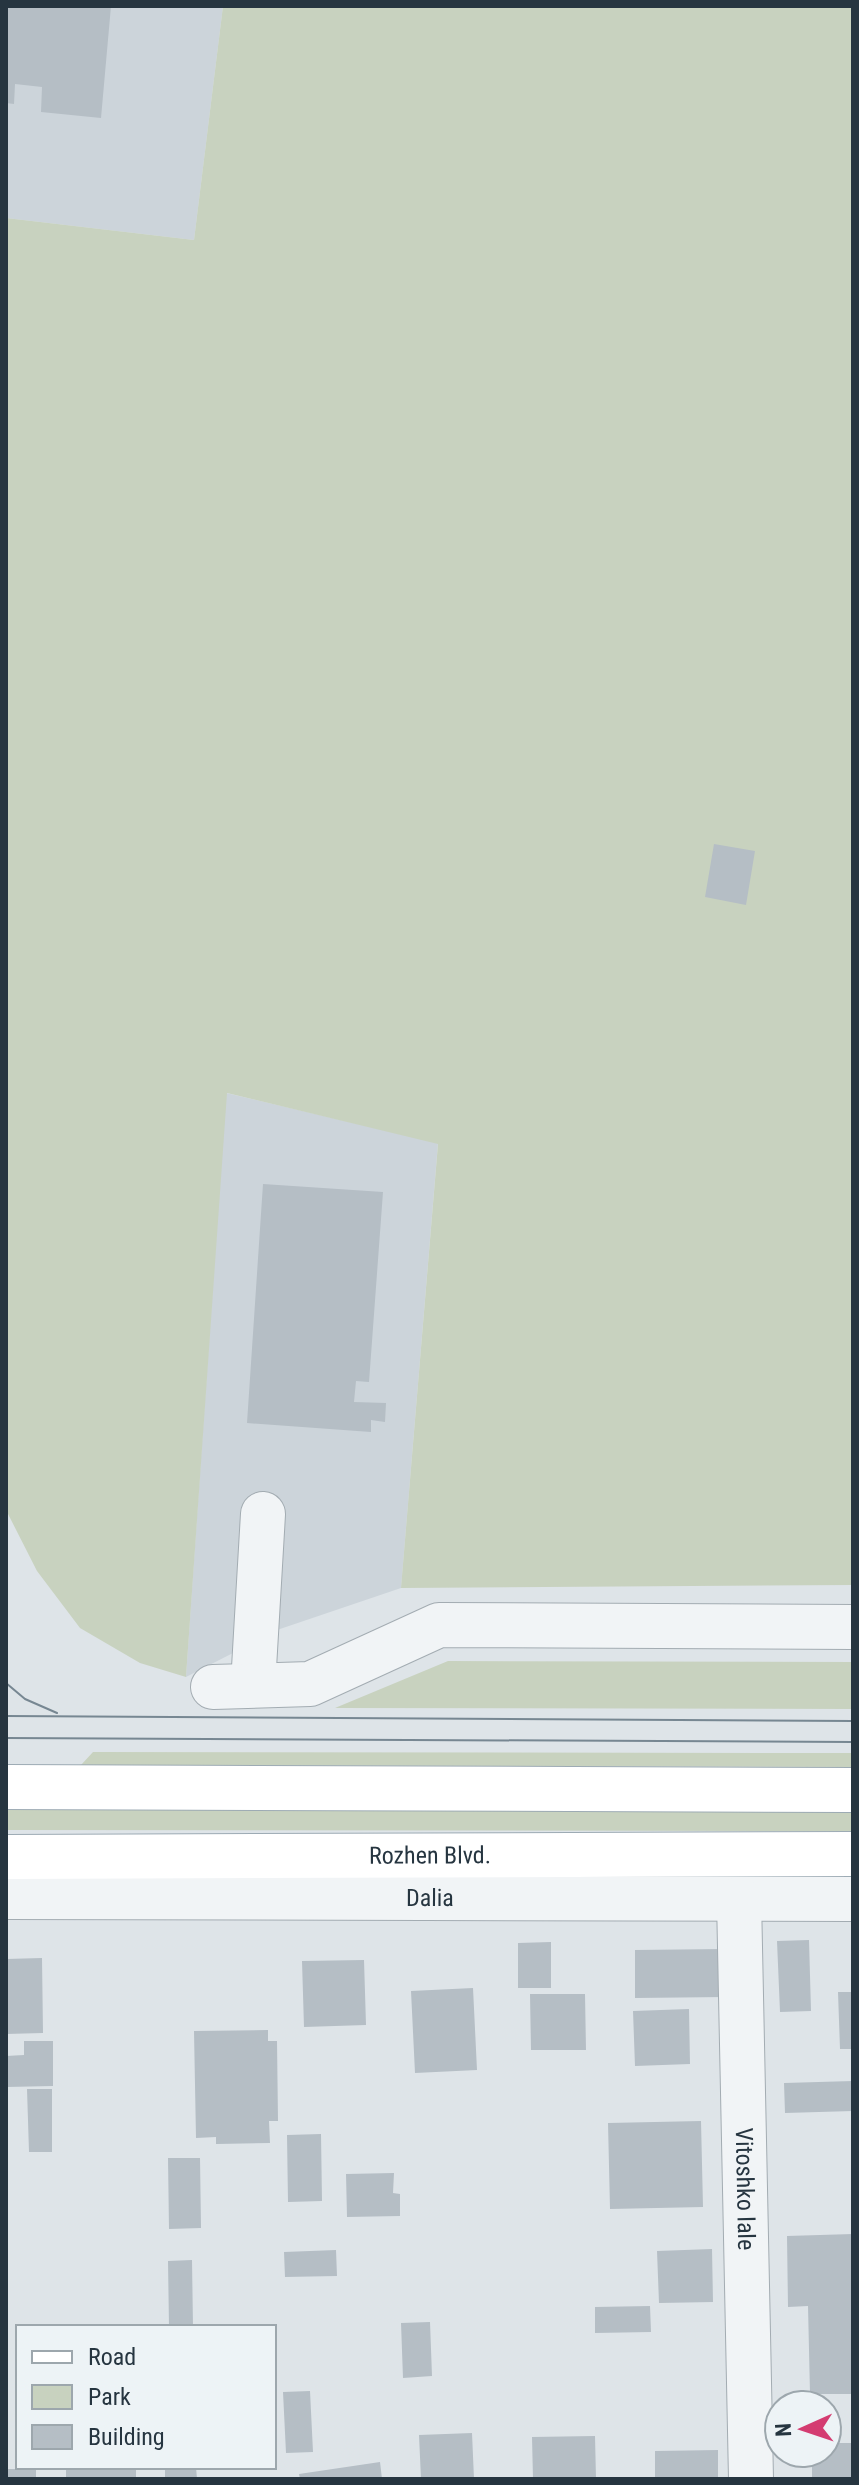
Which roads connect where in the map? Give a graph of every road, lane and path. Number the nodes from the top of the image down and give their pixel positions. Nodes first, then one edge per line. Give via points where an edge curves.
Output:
1 (263, 1514) dead end
2 (853, 1627) edge
3 (6, 1787) edge
4 (853, 1790) edge
5 (853, 1854) edge
6 (6, 1857) edge
7 (6, 1897) edge
8 (739, 1899) junction
9 (853, 1899) edge
10 (751, 2479) edge

1 - 2 street via 233,1686 310,1684 439,1625
3 - 4 main road
5 - 6 main road, Rozhen Blvd.
7 - 8 street, Dalia
8 - 9 street, Dalia
8 - 10 street, Vitoshko lale

